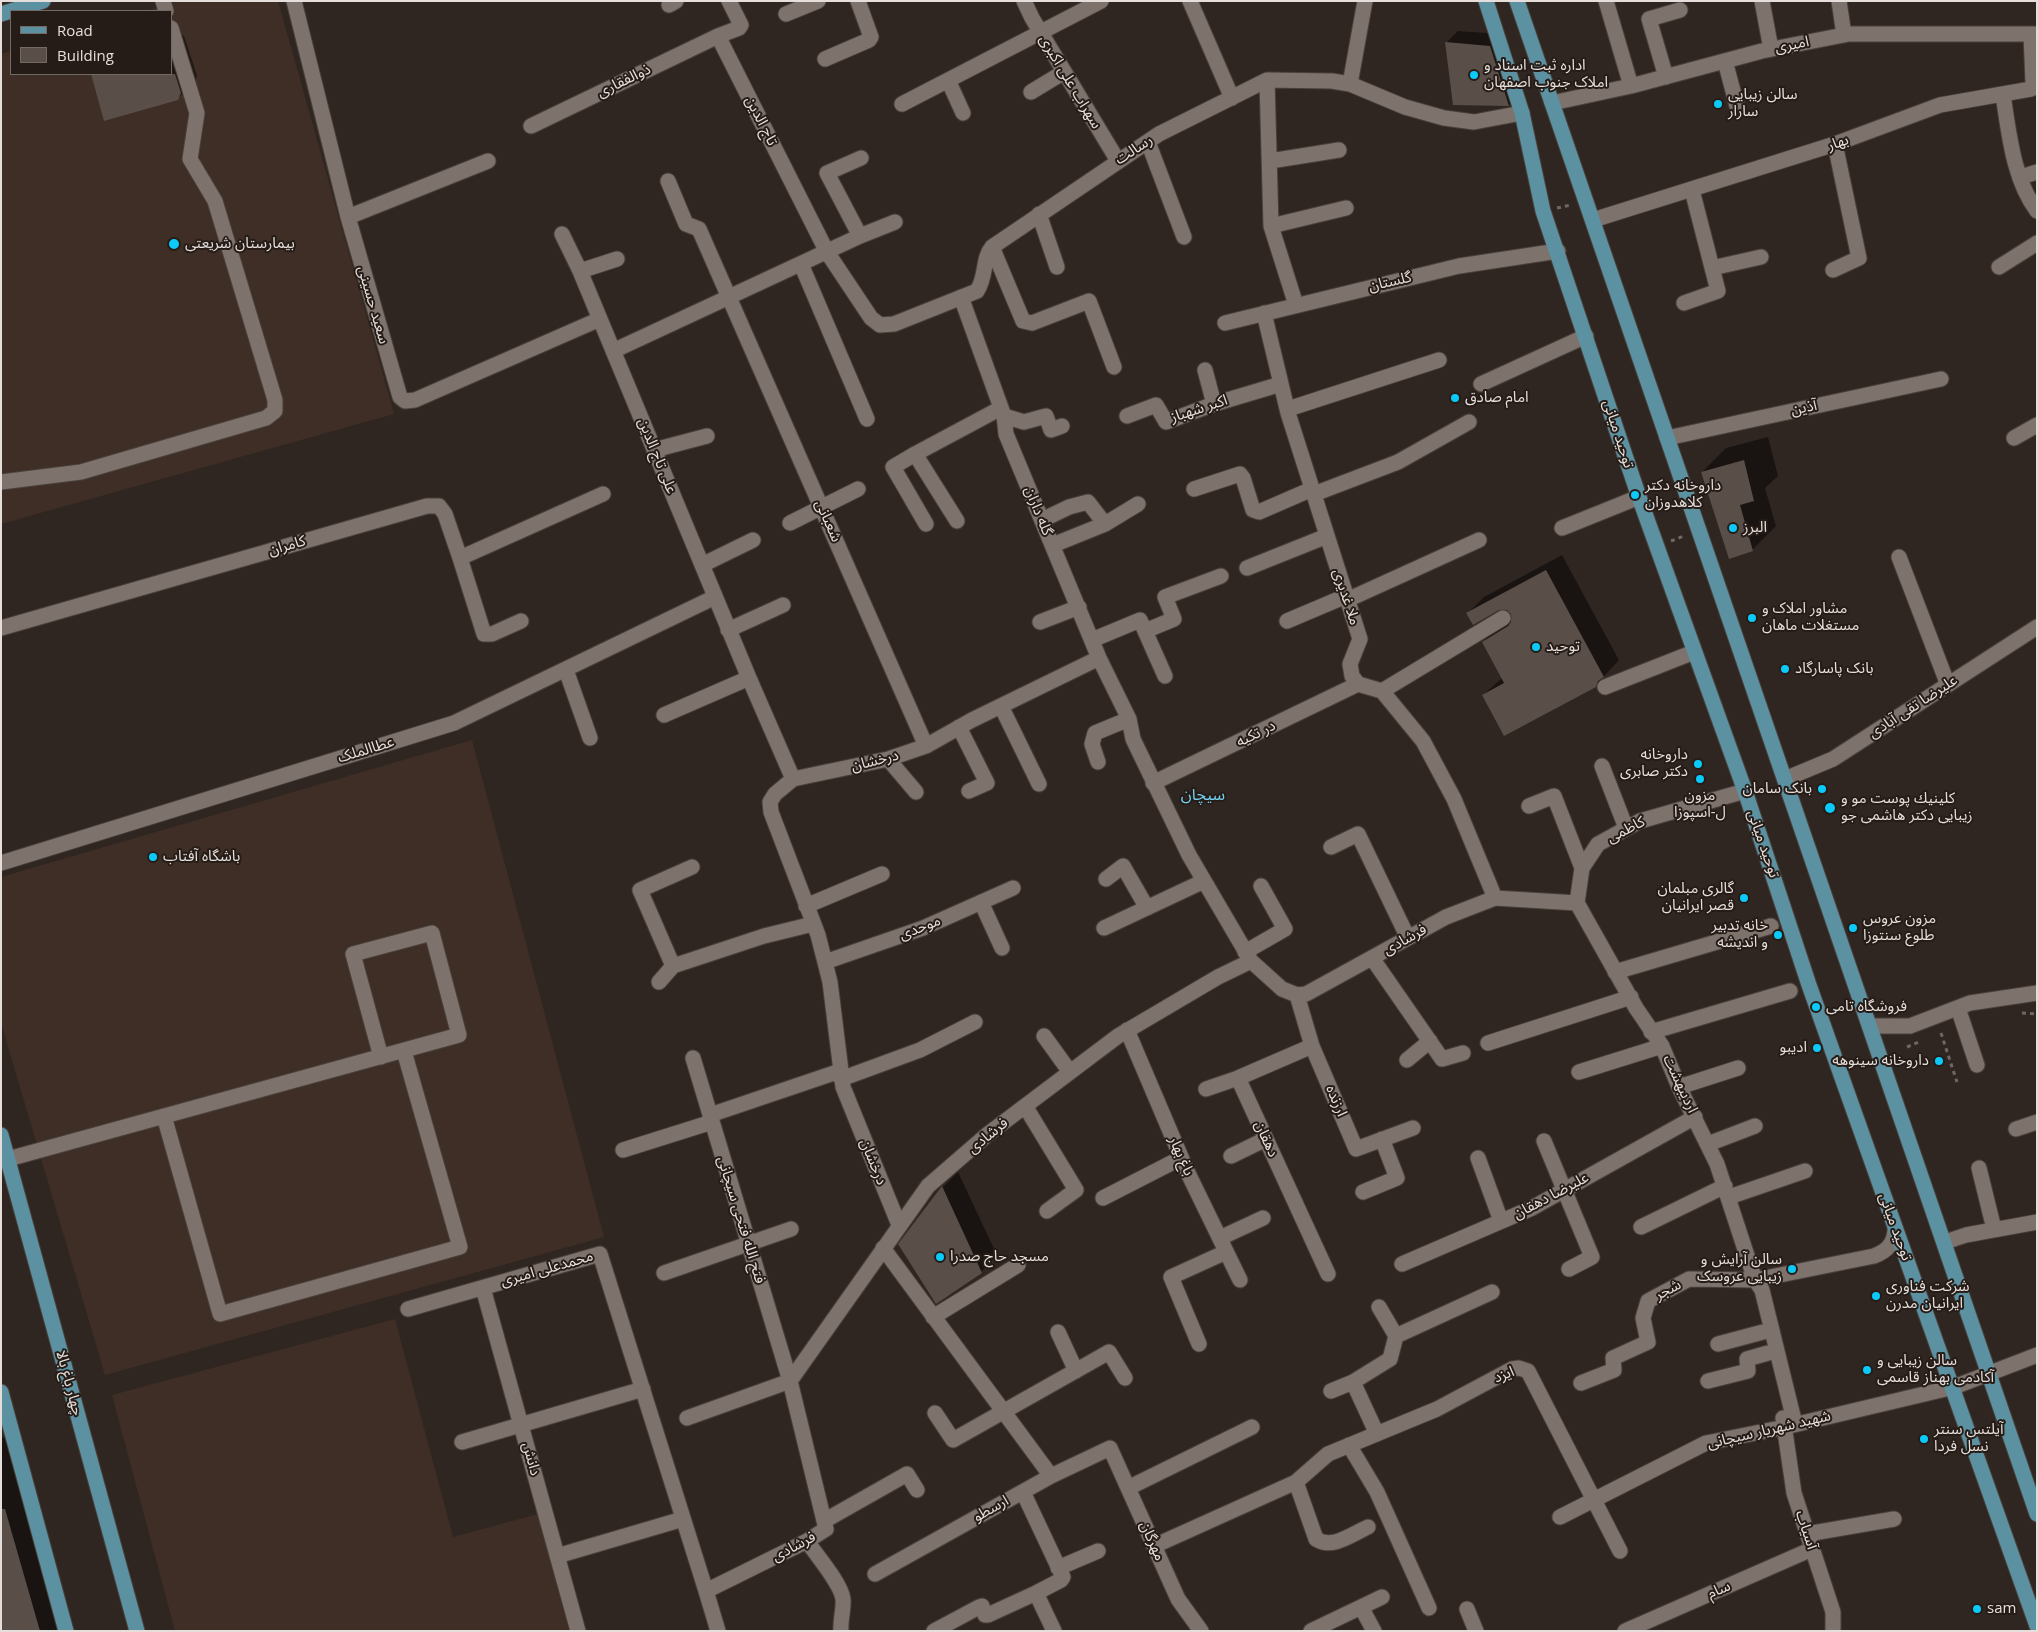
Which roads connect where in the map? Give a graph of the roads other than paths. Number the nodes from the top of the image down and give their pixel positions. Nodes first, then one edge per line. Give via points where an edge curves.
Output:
1 (43, 1) edge
2 (294, 1) edge
3 (730, 1) edge
4 (818, 1) edge
5 (858, 1) edge
6 (1024, 1) edge
7 (1101, 1) edge
8 (1190, 1) edge
9 (1365, 1) edge
10 (1517, 1) edge
11 (1606, 1) edge
12 (1762, 1) edge
13 (1839, 1) edge
14 (1490, 3) edge
15 (14, 10) edge
16 (1680, 10) dead end
17 (786, 14) dead end
18 (172, 31) edge
19 (1040, 32) junction
20 (2034, 34) edge
21 (1844, 35) junction
22 (718, 36) junction
23 (1771, 49) junction
24 (825, 59) dead end
25 (1725, 61) junction
26 (1064, 72) junction
27 (1666, 77) junction
28 (948, 80) junction
29 (1267, 80) junction
30 (1350, 84) junction
31 (1631, 86) junction
32 (1031, 92) dead end
33 (2003, 95) junction
34 (1232, 98) junction
35 (1552, 103) junction
36 (902, 104) dead end
37 (1737, 106) dead end
38 (964, 113) dead end
39 (1522, 113) junction
40 (531, 126) dead end
41 (1148, 142) junction
42 (1835, 144) junction
43 (1339, 150) dead end
44 (861, 158) dead end
45 (488, 161) dead end
46 (1118, 161) junction
47 (1270, 161) junction
48 (2037, 172) edge
49 (2021, 176) junction
50 (668, 181) dead end
51 (1692, 190) junction
52 (1346, 208) dead end
53 (2037, 211) edge
54 (1039, 214) junction
55 (348, 217) junction
56 (1593, 220) junction
57 (895, 222) dead end
58 (1272, 226) junction
59 (562, 234) dead end
60 (860, 236) junction
61 (1184, 237) dead end
62 (2037, 243) edge
63 (992, 247) junction
64 (1558, 251) junction
65 (827, 252) junction
66 (1761, 257) dead end
67 (617, 259) dead end
68 (801, 264) junction
69 (1056, 267) dead end
70 (1999, 267) dead end
71 (1712, 268) junction
72 (1833, 270) dead end
73 (580, 271) junction
74 (730, 297) junction
75 (961, 297) junction
76 (1684, 303) dead end
77 (1296, 305) junction
78 (1264, 313) junction
79 (600, 320) junction
80 (1225, 323) dead end
81 (1586, 336) junction
82 (613, 351) junction
83 (1439, 360) dead end
84 (1114, 366) dead end
85 (1205, 370) dead end
86 (1941, 379) dead end
87 (1281, 384) junction
88 (1481, 384) dead end
89 (1214, 404) junction
90 (1288, 409) junction
91 (1003, 412) junction
92 (1127, 416) dead end
93 (867, 419) dead end
94 (1469, 422) dead end
95 (2037, 425) edge
96 (1062, 426) dead end
97 (706, 436) dead end
98 (1667, 438) junction
99 (2014, 438) dead end
100 (654, 450) junction
101 (915, 454) junction
102 (1, 482) edge
103 (858, 489) dead end
104 (1194, 489) dead end
105 (1313, 492) junction
106 (604, 494) dead end
107 (1639, 497) junction
108 (1138, 504) dead end
109 (822, 507) junction
110 (1042, 520) junction
111 (957, 521) dead end
112 (790, 522) dead end
113 (926, 524) dead end
114 (1105, 524) junction
115 (1562, 528) dead end
116 (1326, 536) junction
117 (753, 540) dead end
118 (1478, 540) dead end
119 (1053, 546) junction
120 (1900, 557) dead end
121 (460, 558) junction
122 (702, 566) junction
123 (1247, 568) dead end
124 (1222, 576) dead end
125 (715, 597) junction
126 (1346, 598) junction
127 (783, 605) dead end
128 (1079, 606) junction
129 (1503, 618) dead end
130 (521, 621) dead end
131 (1288, 621) dead end
132 (1040, 622) dead end
133 (2037, 627) edge
134 (1, 628) edge
135 (728, 630) junction
136 (1145, 631) junction
137 (1092, 640) junction
138 (1694, 652) junction
139 (1099, 658) junction
140 (566, 670) junction
141 (1165, 676) dead end
142 (749, 678) junction
143 (1358, 684) junction
144 (1948, 685) junction
145 (1606, 687) dead end
146 (1382, 691) junction
147 (1001, 706) junction
148 (664, 715) dead end
149 (1129, 720) junction
150 (959, 727) junction
151 (590, 738) dead end
152 (926, 746) junction
153 (888, 759) junction
154 (1098, 762) dead end
155 (1602, 766) dead end
156 (793, 779) junction
157 (1785, 779) junction
158 (1153, 783) junction
159 (1039, 784) dead end
160 (969, 791) dead end
161 (1745, 791) junction
162 (916, 792) dead end
163 (1529, 806) dead end
164 (1626, 828) junction
165 (1331, 847) dead end
166 (1, 862) edge
167 (692, 867) dead end
168 (1582, 868) junction
169 (882, 874) dead end
170 (1106, 879) dead end
171 (1204, 882) junction
172 (1261, 886) dead end
173 (1013, 888) dead end
174 (1495, 898) junction
175 (980, 902) junction
176 (1576, 903) junction
177 (806, 906) junction
178 (1147, 908) junction
179 (813, 924) junction
180 (1771, 926) dead end
181 (1104, 928) dead end
182 (1408, 938) junction
183 (1002, 948) dead end
184 (1248, 956) junction
185 (1372, 958) junction
186 (825, 962) junction
187 (673, 966) junction
188 (1615, 972) junction
189 (659, 982) dead end
190 (1790, 991) dead end
191 (1297, 995) junction
192 (1631, 997) junction
193 (2036, 998) edge
194 (1958, 1008) junction
195 (975, 1022) dead end
196 (1870, 1026) junction
197 (1127, 1030) junction
198 (1651, 1032) junction
199 (1044, 1036) dead end
200 (1430, 1042) junction
201 (1488, 1043) dead end
202 (1312, 1046) junction
203 (1662, 1046) junction
204 (404, 1050) junction
205 (1463, 1053) dead end
206 (381, 1057) junction
207 (693, 1058) dead end
208 (1407, 1060) dead end
209 (1977, 1065) dead end
210 (1738, 1068) dead end
211 (1070, 1072) junction
212 (1579, 1072) dead end
213 (840, 1075) junction
214 (1238, 1078) junction
215 (1679, 1087) junction
216 (1206, 1090) dead end
217 (1025, 1106) junction
218 (164, 1116) junction
219 (1695, 1117) junction
220 (711, 1118) junction
221 (2037, 1122) edge
222 (1755, 1126) dead end
223 (1413, 1128) dead end
224 (2016, 1129) dead end
225 (1, 1135) edge
226 (1266, 1139) junction
227 (1382, 1139) junction
228 (1544, 1141) dead end
229 (1708, 1144) junction
230 (623, 1150) dead end
231 (1231, 1156) dead end
232 (1181, 1158) junction
233 (1478, 1158) dead end
234 (8, 1159) junction
235 (1979, 1168) dead end
236 (1805, 1171) dead end
237 (8, 1185) edge
238 (1563, 1190) junction
239 (1363, 1192) dead end
240 (1727, 1192) junction
241 (1103, 1198) dead end
242 (1047, 1211) dead end
243 (1263, 1218) dead end
244 (1501, 1221) junction
245 (2037, 1222) edge
246 (899, 1225) junction
247 (1641, 1227) dead end
248 (791, 1229) dead end
249 (1994, 1229) junction
250 (1895, 1230) junction
251 (1220, 1238) junction
252 (1945, 1242) junction
253 (749, 1245) junction
254 (883, 1248) junction
255 (1226, 1252) junction
256 (1018, 1264) dead end
257 (1402, 1264) dead end
258 (1569, 1269) dead end
259 (664, 1273) dead end
260 (1328, 1274) dead end
261 (1240, 1280) dead end
262 (1755, 1280) junction
263 (483, 1288) junction
264 (1492, 1292) dead end
265 (1379, 1307) dead end
266 (408, 1309) dead end
267 (933, 1317) junction
268 (1058, 1332) dead end
269 (1763, 1332) junction
270 (1396, 1336) junction
271 (1199, 1344) dead end
272 (1718, 1344) dead end
273 (1768, 1353) junction
274 (2037, 1355) edge
275 (1076, 1371) junction
276 (1989, 1374) junction
277 (1125, 1378) dead end
278 (1708, 1381) dead end
279 (790, 1382) junction
280 (1353, 1382) junction
281 (1581, 1383) dead end
282 (1954, 1387) junction
283 (643, 1389) junction
284 (1331, 1391) dead end
285 (1, 1392) edge
286 (1003, 1411) junction
287 (935, 1412) dead end
288 (687, 1418) dead end
289 (521, 1425) junction
290 (1790, 1426) junction
291 (1252, 1427) dead end
292 (1377, 1434) junction
293 (7, 1436) edge
294 (462, 1442) dead end
295 (1349, 1445) junction
296 (1110, 1448) joint
297 (1051, 1476) junction
298 (1296, 1482) junction
299 (1128, 1488) junction
300 (917, 1490) dead end
301 (1022, 1492) junction
302 (1594, 1500) junction
303 (2037, 1514) edge
304 (1560, 1517) dead end
305 (684, 1519) junction
306 (1894, 1519) dead end
307 (824, 1521) junction
308 (1368, 1527) dead end
309 (1807, 1534) junction
310 (807, 1542) junction
311 (1154, 1546) junction
312 (1812, 1549) junction
313 (1620, 1550) dead end
314 (1098, 1551) dead end
315 (558, 1556) junction
316 (1058, 1568) junction
317 (875, 1574) dead end
318 (706, 1591) junction
319 (1036, 1592) junction
320 (1382, 1597) dead end
321 (1362, 1607) junction
322 (1429, 1608) dead end
323 (1467, 1609) dead end
324 (2037, 1626) edge
325 (1330, 1627) edge
326 (66, 1631) edge
327 (137, 1631) edge
328 (578, 1631) edge
329 (718, 1631) edge
330 (842, 1631) edge
331 (934, 1631) edge
332 (1054, 1631) edge
333 (1201, 1631) edge
334 (1311, 1631) edge
335 (1374, 1631) edge
336 (1476, 1631) edge
337 (1625, 1631) edge
338 (1833, 1631) edge

1 - 15 main road
2 - 55 street, سعید حسینی
3 - 22 street via 741,25
4 - 17 street
5 - 24 street via 871,37
6 - 19 street, سهراب علی اکبری
7 - 19 street
8 - 34 street
9 - 30 street
10 - 35 main road
11 - 31 street
12 - 23 street
13 - 21 street
14 - 39 main road, توحید میانی
16 - 27 street via 1649,19
18 - 102 street via 198,113 190,159 216,201 275,400 275,411 266,418 81,472
19 - 26 street, سهراب علی اکبری
19 - 28 street
20 - 21 street, امیری
20 - 33 street, بهار via 2034,83 2031,89
21 - 23 street, امیری
22 - 40 street, ذوالفقاری
22 - 65 street, تاج الدین
23 - 25 street, امیری
25 - 27 street, امیری
25 - 37 street
26 - 32 street
26 - 46 street, سهراب علی اکبری
27 - 31 street, امیری
28 - 36 street
28 - 38 street
29 - 30 street, رسالت via 1332,80
29 - 34 street, رسالت
29 - 47 street
30 - 39 street, رسالت via 1406,107 1444,118 1474,122
31 - 35 street, امیری
33 - 42 street, بهار via 1940,105
33 - 49 street via 2012,151
34 - 41 street, رسالت
35 - 56 main road
39 - 64 main road, توحید میانی via 1543,211
41 - 46 street, رسالت
41 - 61 street
42 - 51 street, بهار
42 - 72 street via 1859,258
43 - 47 street
44 - 60 street via 827,173
45 - 55 street
46 - 54 street, رسالت
47 - 58 street
48 - 49 street
49 - 53 street via 2030,202
50 - 74 street, شعبانی via 686,224 699,229
51 - 56 street, بهار
51 - 71 street
52 - 58 street
54 - 63 street, رسالت
54 - 69 street
55 - 79 street, سعید حسینی via 400,397 405,401 415,400
56 - 98 main road
57 - 60 street
58 - 77 street
59 - 73 street, علی تاج الدین
60 - 65 street
62 - 70 street
63 - 75 street via 982,283 977,291
63 - 84 street via 1023,321 1032,323 1089,302
64 - 77 street, گلستان via 1459,266
64 - 81 main road, توحید میانی
65 - 68 street
65 - 75 street via 871,318 880,325 894,324
66 - 71 street
67 - 73 street
68 - 74 street
68 - 93 street
71 - 76 street via 1718,291
73 - 79 street, علی تاج الدین
74 - 82 street
74 - 109 street, شعبانی
75 - 91 street, گله داران
77 - 78 street, گلستان
78 - 80 street, گلستان
78 - 87 street, ملا غدیری
79 - 82 street, علی تاج الدین
81 - 88 street
81 - 107 main road, توحید میانی
82 - 100 street, علی تاج الدین
83 - 90 street
85 - 89 street
86 - 98 street, آذین
87 - 89 street, اکبر شهباز
87 - 90 street, ملا غدیری
89 - 92 street, اکبر شهباز via 1166,422 1156,405
90 - 105 street, ملا غدیری
91 - 96 street via 1024,422 1046,416 1051,430
91 - 101 street
91 - 110 street, گله داران via 1006,434
94 - 105 street via 1398,462
95 - 99 street
97 - 100 street
98 - 157 main road
100 - 122 street, علی تاج الدین
101 - 111 street
101 - 113 street via 893,467
103 - 109 street
104 - 105 street via 1240,474 1254,510 1259,512
105 - 116 street, ملا غدیری
106 - 121 street
107 - 115 street
107 - 138 main road, توحید میانی
108 - 114 street
109 - 112 street
109 - 152 street, شعبانی
110 - 114 street via 1088,502
110 - 119 street, گله داران
114 - 119 street
116 - 123 street
116 - 126 street, ملا غدیری
117 - 122 street
118 - 126 street
119 - 128 street, گله داران
120 - 144 street
121 - 130 street, کامران via 484,634
121 - 134 street, کامران via 445,514 439,506 427,506
122 - 125 street, علی تاج الدین
124 - 136 street via 1165,597 1174,619
125 - 135 street, علی تاج الدین
125 - 140 street, عطاالملک
126 - 131 street
126 - 143 street, ملا غدیری via 1360,639 1350,664 1352,676
127 - 135 street
128 - 132 street
128 - 137 street, گله داران
129 - 146 street
133 - 144 street, علیرضا تقی آبادی
135 - 142 street, علی تاج الدین
136 - 137 street via 1140,620
136 - 141 street
137 - 139 street, گله داران
138 - 145 street
138 - 161 main road, توحید میانی
139 - 147 street, درخشان
139 - 149 street, گله داران
140 - 151 street
140 - 166 street, عطاالملک via 454,723
142 - 148 street
142 - 156 street, علی تاج الدین
143 - 146 street
143 - 158 street, در تکیه
144 - 157 street, علیرضا تقی آبادی via 1833,759
146 - 174 street via 1423,741 1454,799
147 - 150 street, درخشان
147 - 159 street
149 - 154 street via 1095,733 1092,744
149 - 158 street, گله داران via 1133,739
150 - 152 street, درخشان
150 - 160 street via 987,782
152 - 153 street, درخشان
153 - 156 street, درخشان
153 - 162 street
155 - 164 street
156 - 177 street, درخشان via 775,794 770,807
157 - 196 main road
158 - 171 street, گله داران
161 - 164 street, کاظمی via 1640,820
161 - 250 main road, توحید میانی
163 - 168 street via 1554,796
164 - 168 street, کاظمی via 1598,844
165 - 182 street via 1358,834
167 - 187 street via 640,890
168 - 176 street, کاظمی
169 - 177 street
170 - 178 street via 1123,866
171 - 178 street
171 - 184 street
172 - 184 street, فرشادی via 1286,929
173 - 175 street, موحدی
174 - 176 street, فرشادی
174 - 182 street, فرشادی via 1446,917
175 - 183 street
175 - 186 street, موحدی via 923,928
176 - 188 street, اردیبهشت
177 - 179 street, درخشان
178 - 181 street
179 - 186 street, درخشان
179 - 187 street via 764,936
180 - 188 street
182 - 185 street, فرشادی
184 - 191 street via 1282,989
184 - 197 street, فرشادی
185 - 191 street, فرشادی via 1306,994
185 - 200 street
186 - 213 street, درخشان
187 - 189 street
188 - 192 street, اردیبهشت
190 - 198 street
191 - 202 street, ارزنده
192 - 198 street, اردیبهشت
192 - 201 street
193 - 194 street via 1970,1003
194 - 196 street via 1910,1026
194 - 209 street
195 - 213 street via 920,1050
196 - 252 main road
197 - 211 street, فرشادی
197 - 232 street, باغ بهار
198 - 203 street, اردیبهشت
199 - 211 street
200 - 205 street via 1442,1059
200 - 208 street
202 - 214 street
202 - 227 street, ارزنده via 1356,1149
203 - 212 street
203 - 215 street, اردیبهشت
204 - 206 street
204 - 206 street via 459,1035 432,933 353,954
204 - 218 street via 460,1247 239,1309 220,1314
206 - 218 street
207 - 220 street, فتح الله فتحی سیچانی
210 - 215 street
211 - 217 street, فرشادی
213 - 220 street
213 - 246 street, درخشان
214 - 216 street
214 - 226 street, دهقان
215 - 219 street, اردیبهشت
217 - 242 street via 1076,1190
217 - 246 street, فرشادی via 928,1186
218 - 234 street
219 - 229 street, اردیبهشت
219 - 238 street, علیرضا دهقان
220 - 230 street
220 - 253 street, فتح الله فتحی سیچانی
221 - 224 street
222 - 229 street
223 - 227 street, ارزنده
225 - 234 main road, چهار باغ بالا
226 - 231 street
226 - 260 street, دهقان
227 - 239 street via 1397,1178
228 - 238 street
229 - 240 street, اردیبهشت
232 - 241 street
232 - 251 street, باغ بهار
233 - 244 street
234 - 237 main road, چهار باغ بالا
235 - 249 street
236 - 240 street
237 - 327 main road, چهار باغ بالا
238 - 244 street, علیرضا دهقان
238 - 258 street via 1592,1257
240 - 247 street
240 - 262 street, اردیبهشت
243 - 251 street
244 - 257 street, علیرضا دهقان
245 - 249 street
246 - 254 street, فرشادی
248 - 253 street
249 - 252 street
250 - 262 street via 1890,1246 1874,1256
250 - 282 main road, توحید میانی
251 - 255 street, باغ بهار
252 - 276 main road
253 - 259 street
253 - 279 street, فتح الله فتحی سیچانی
254 - 267 street
254 - 279 street, فرشادی
255 - 261 street, باغ بهار
255 - 271 street via 1171,1277
256 - 267 street
262 - 269 street, اردیبهشت via 1754,1291
262 - 281 street, شجر via 1689,1279 1649,1300 1643,1318 1648,1342 1613,1358 1614,1370
262 - 290 street, اردیبهشت via 1762,1290
263 - 266 street, محمدعلی امیری
263 - 283 street, محمدعلی امیری via 600,1254
263 - 289 street, دانش
264 - 270 street
265 - 270 street
267 - 286 street
268 - 275 street
269 - 272 street
269 - 273 street, اردیبهشت
270 - 280 street via 1390,1359
273 - 278 street via 1747,1359 1748,1371
273 - 290 street, اردیبهشت
274 - 276 street, شهید شهریار سیچانی
275 - 277 street via 1109,1352
275 - 286 street
276 - 282 street, شهید شهریار سیچانی
276 - 303 main road
279 - 288 street
279 - 307 street, فرشادی
280 - 284 street
280 - 292 street
282 - 290 street, شهید شهریار سیچانی
282 - 324 main road, توحید میانی
283 - 289 street
283 - 305 street, محمدعلی امیری
285 - 293 main road
286 - 287 street via 953,1440
286 - 297 street
289 - 294 street
289 - 315 street, دانش
290 - 302 street, شهید شهریار سیچانی via 1706,1443
290 - 309 street, آسیاب via 1794,1493
291 - 299 street
292 - 295 street, ایزد
292 - 302 street, ایزد via 1519,1368 1528,1371
293 - 326 main road
295 - 298 street, ایزد via 1328,1454
295 - 322 street via 1377,1492
296 - 297 street, ارسطو
296 - 299 street, مهرگان
297 - 301 street, ارسطو
298 - 308 street via 1316,1539 1323,1544 1332,1544
298 - 311 street, ایزد
299 - 311 street, مهرگان
300 - 307 street via 907,1474
301 - 316 street
301 - 317 street, ارسطو
302 - 304 street, شهید شهریار سیچانی
302 - 313 street, ایزد
305 - 315 street
305 - 318 street
306 - 309 street
307 - 310 street, فرشادی via 826,1529
309 - 312 street, آسیاب
310 - 318 street, فرشادی
310 - 330 street via 840,1590 843,1600
311 - 333 street, مهرگان via 1178,1599
312 - 337 street, سام
312 - 338 street, آسیاب via 1834,1612
314 - 316 street
315 - 328 street, دانش
316 - 319 street via 1063,1577 1061,1580
318 - 329 street
319 - 331 street via 988,1615 982,1606 979,1607
319 - 332 street
320 - 321 street
321 - 325 street
321 - 335 street
323 - 336 street
325 - 334 street

